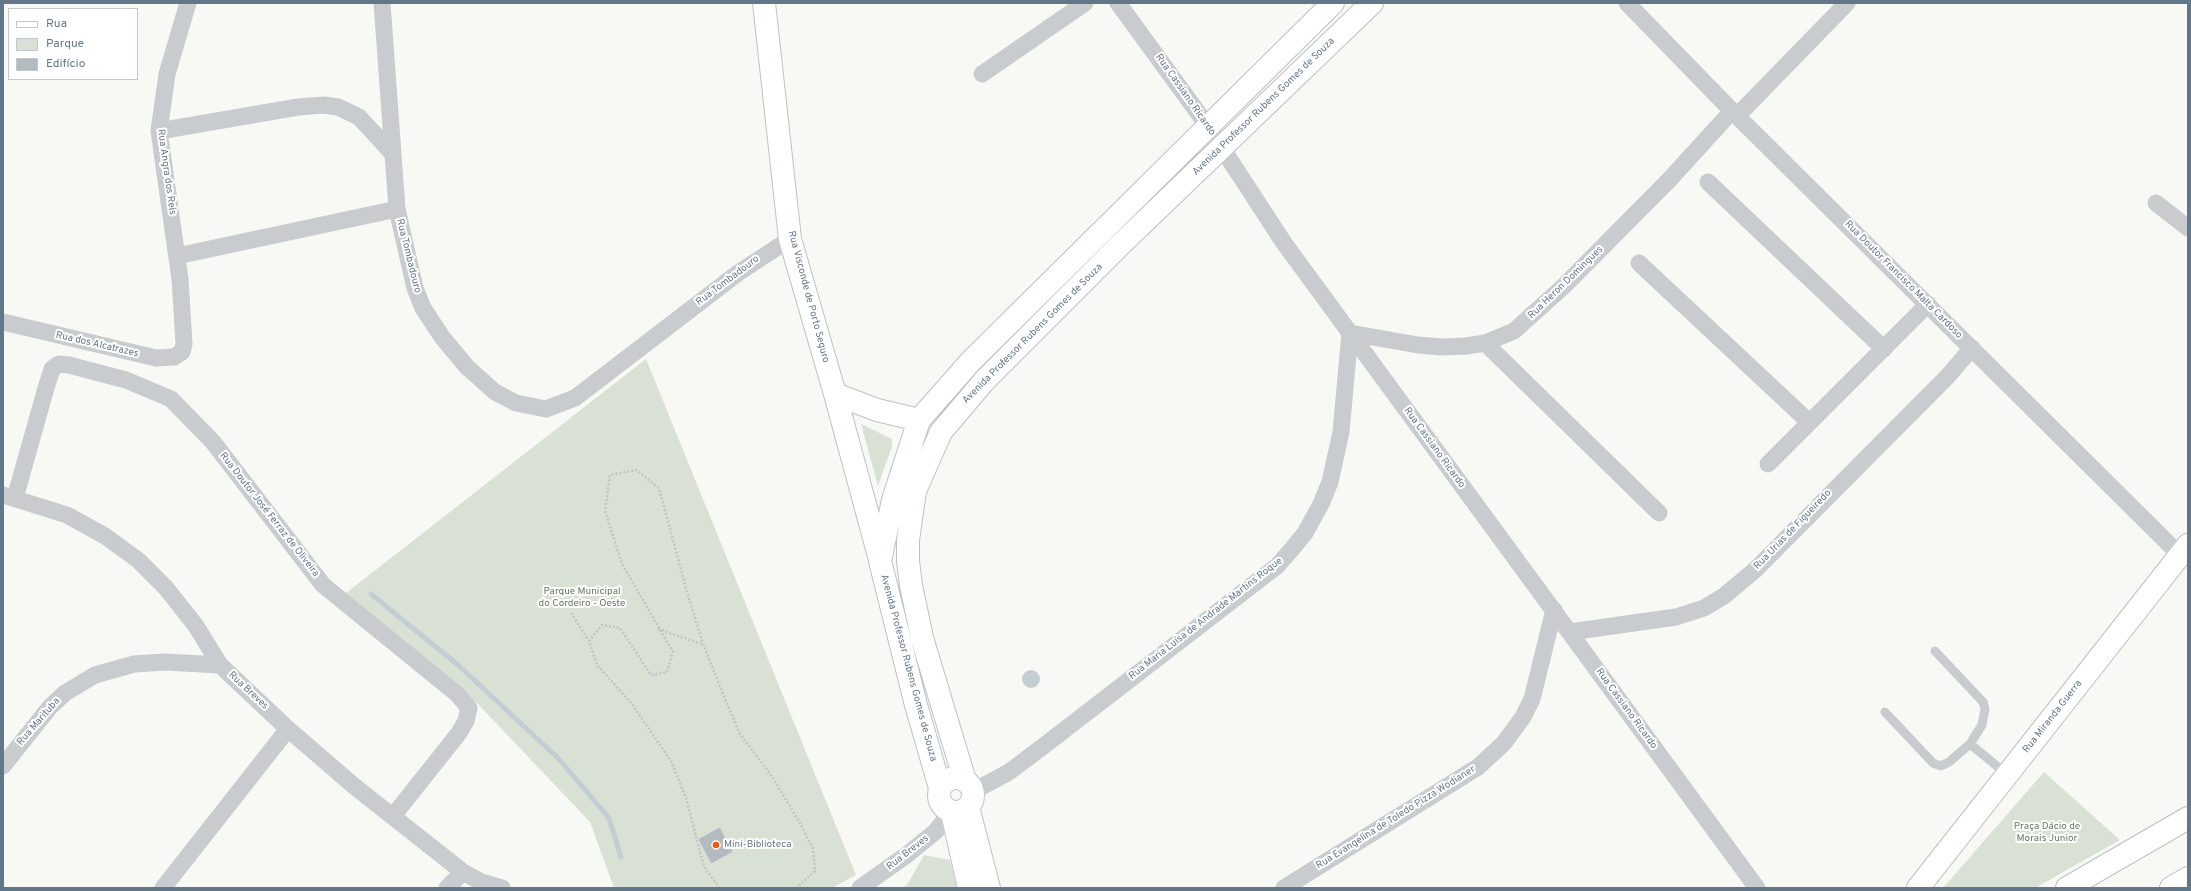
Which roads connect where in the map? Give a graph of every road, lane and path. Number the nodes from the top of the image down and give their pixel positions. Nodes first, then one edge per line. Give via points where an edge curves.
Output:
1 (188, 3) edge
2 (382, 3) edge
3 (764, 3) edge
4 (1086, 3) edge
5 (1118, 3) edge
6 (1333, 3) edge
7 (1372, 3) edge
8 (1628, 3) edge
9 (1847, 3) edge
10 (982, 74) dead end
11 (1734, 113) junction
12 (1207, 126) junction
13 (159, 131) junction
14 (1222, 149) junction
15 (393, 154) junction
16 (1708, 182) dead end
17 (2156, 204) dead end
18 (397, 209) junction
19 (2188, 228) edge
20 (790, 239) junction
21 (177, 256) junction
22 (1639, 264) dead end
23 (1928, 304) junction
24 (3, 322) edge
25 (1350, 333) junction
26 (1485, 343) junction
27 (184, 344) joint
28 (1972, 348) junction
29 (1884, 349) junction
30 (971, 361) junction
31 (985, 380) junction
32 (945, 389) junction
33 (835, 394) junction
34 (962, 404) junction
35 (919, 420) junction
36 (1809, 422) junction
37 (1768, 464) dead end
38 (9, 497) edge
39 (1658, 513) dead end
40 (2184, 550) edge
41 (880, 561) junction
42 (1554, 610) junction
43 (571, 613) dead end
44 (658, 629) junction
45 (1570, 632) junction
46 (589, 641) junction
47 (703, 644) junction
48 (1935, 650) dead end
49 (220, 665) junction
50 (1885, 712) dead end
51 (288, 729) junction
52 (1970, 744) junction
53 (3, 766) edge
54 (2008, 775) junction
55 (961, 801) junction
56 (393, 816) junction
57 (2188, 818) edge
58 (463, 872) junction
59 (2188, 878) edge
60 (163, 888) edge
61 (447, 888) edge
62 (502, 888) edge
63 (720, 888) edge
64 (796, 888) edge
65 (860, 888) edge
66 (969, 888) edge
67 (989, 888) edge
68 (1284, 888) edge
69 (1757, 888) edge
70 (1918, 888) edge
71 (2067, 888) edge
72 (2171, 888) edge

1 - 13 street, Rua Angra dos Reis via 167,74
2 - 15 street, Rua Tombadouro
3 - 20 street, Rua Visconde de Porto Seguro
4 - 10 street
5 - 12 street, Rua Cassiano Ricardo
6 - 12 street, Avenida Professor Rubens Gomes de Souza
7 - 14 street, Avenida Professor Rubens Gomes de Souza
8 - 11 street, Rua Doutor Francisco Malta Cardoso
9 - 11 street, Rua Heron Domingues
11 - 23 street, Rua Doutor Francisco Malta Cardoso
11 - 26 street, Rua Heron Domingues via 1546,304 1514,331
12 - 14 street, Rua Cassiano Ricardo
12 - 30 street, Avenida Professor Rubens Gomes de Souza
13 - 15 street via 298,107 324,105 338,107 359,117
13 - 21 street, Rua Angra dos Reis
14 - 25 street, Rua Cassiano Ricardo via 1284,243
14 - 31 street, Avenida Professor Rubens Gomes de Souza via 1118,247
15 - 18 street, Rua Tombadouro
16 - 29 street
17 - 19 street
18 - 20 street, Rua Tombadouro via 414,288 442,338 467,367 496,392 516,403 546,409 563,404 586,390 738,273
18 - 21 street
20 - 33 street, Rua Visconde de Porto Seguro
21 - 27 street, Rua Angra dos Reis
22 - 36 street
23 - 28 street, Rua Doutor Francisco Malta Cardoso
23 - 29 street
24 - 27 street, Rua dos Alcatrazes via 156,358 174,357 182,352
25 - 26 street, Rua Heron Domingues via 1442,347
25 - 42 street, Rua Cassiano Ricardo
25 - 55 street, Rua Maria Luísa de Andrade Martins Roque via 1341,432 1332,475 1321,504 1305,533 1292,549 1277,566 1041,748 1009,772
26 - 39 street
28 - 40 street, Rua Doutor Francisco Malta Cardoso
28 - 45 street, Rua Urias de Figueiredo via 1947,377 1755,570 1724,596 1704,608 1676,617
29 - 36 street
30 - 31 street via 971,370 975,377
30 - 32 street, Avenida Professor Rubens Gomes de Souza
31 - 34 street, Avenida Professor Rubens Gomes de Souza
32 - 34 street via 958,392
32 - 35 street, Avenida Professor Rubens Gomes de Souza
33 - 35 street via 877,410
33 - 41 street, Rua Visconde de Porto Seguro
34 - 55 street, Avenida Professor Rubens Gomes de Souza via 940,432 915,491 908,540 911,585
35 - 41 street, Avenida Professor Rubens Gomes de Souza via 893,500
36 - 37 street
38 - 49 street, Rua Breves via 67,515 105,536 138,560 166,588 196,626
38 - 56 street, Rua Doutor José Ferraz de Oliveira via 52,369 59,364 126,380 171,399 213,442 323,585 457,694 469,708 460,733
40 - 54 street, Rua Miranda Guerra
41 - 55 street, Avenida Professor Rubens Gomes de Souza via 914,698 940,788 956,778
42 - 45 street, Rua Cassiano Ricardo
42 - 68 street, Rua Evangelina de Toledo Pizza Wodianer via 1532,699 1523,717 1504,743 1478,768
43 - 46 path
44 - 46 path via 673,652 667,672 651,675 620,628 602,625
44 - 47 path
44 - 47 path via 622,564 605,511 610,474 636,470 659,488
45 - 69 street, Rua Cassiano Ricardo
46 - 63 path via 596,665 632,704 671,761 686,798 704,867
47 - 64 path via 740,734 771,775 813,849 815,872
48 - 52 lane via 1983,702 1985,709 1982,725
49 - 51 street, Rua Breves
49 - 53 street, Rua Marituba via 165,662 134,664 95,675 65,693 50,707
50 - 52 lane via 1933,763 1941,766 1949,762
51 - 56 street, Rua Breves
51 - 60 street
52 - 54 lane
54 - 70 street, Rua Miranda Guerra
55 - 65 street, Rua Breves via 936,831
55 - 66 street, Avenida Professor Rubens Gomes de Souza
55 - 67 street, Avenida Professor Rubens Gomes de Souza
56 - 58 street, Rua Breves
57 - 71 street
58 - 61 street
58 - 62 street, Rua Breves via 481,882
59 - 72 street

